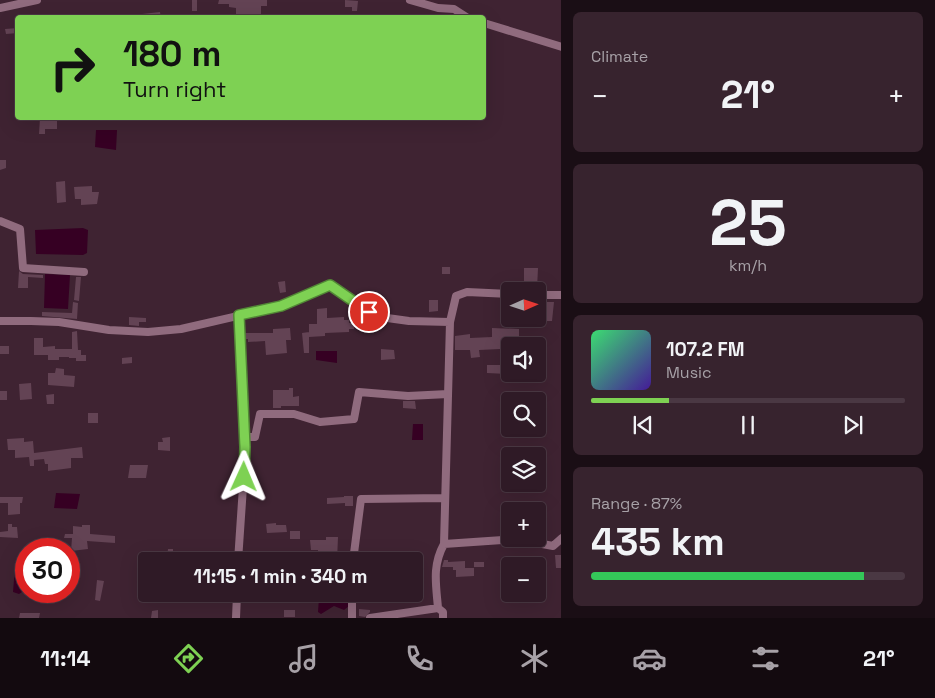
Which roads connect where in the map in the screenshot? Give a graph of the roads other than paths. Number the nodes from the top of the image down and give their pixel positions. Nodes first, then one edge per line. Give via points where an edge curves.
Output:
1 (37, 0) edge
2 (410, 0) edge
3 (0, 8) edge
4 (463, 15) edge
5 (486, 24) edge
6 (561, 47) edge
7 (0, 221) edge
8 (84, 272) dead end
9 (501, 294) edge
10 (546, 295) edge
11 (561, 295) edge
12 (239, 315) junction
13 (0, 322) edge
14 (450, 322) junction
15 (448, 394) junction
16 (244, 437) junction
17 (446, 498) junction
18 (561, 538) edge
19 (444, 544) junction
20 (239, 552) edge
21 (354, 552) edge
22 (237, 602) edge
23 (352, 602) edge
24 (438, 608) junction
25 (236, 618) edge
26 (352, 618) edge
27 (370, 618) edge
28 (443, 618) edge

1 - 3 street
2 - 4 street via 454,9
5 - 6 street
7 - 8 street via 20,229 24,268
9 - 14 street via 467,292 456,296
10 - 11 street
12 - 13 street via 181,329 148,332 59,322
12 - 14 street via 281,306 330,285 380,317
12 - 16 street
14 - 15 street
15 - 16 street via 408,396 359,392 354,420 320,422 294,414 260,414 255,437
15 - 17 street
16 - 20 street via 244,497
17 - 19 street
17 - 21 street via 361,499
18 - 19 street via 554,546 516,539
19 - 24 street via 437,557
22 - 25 street
23 - 26 street
24 - 27 street
24 - 28 street via 443,612

